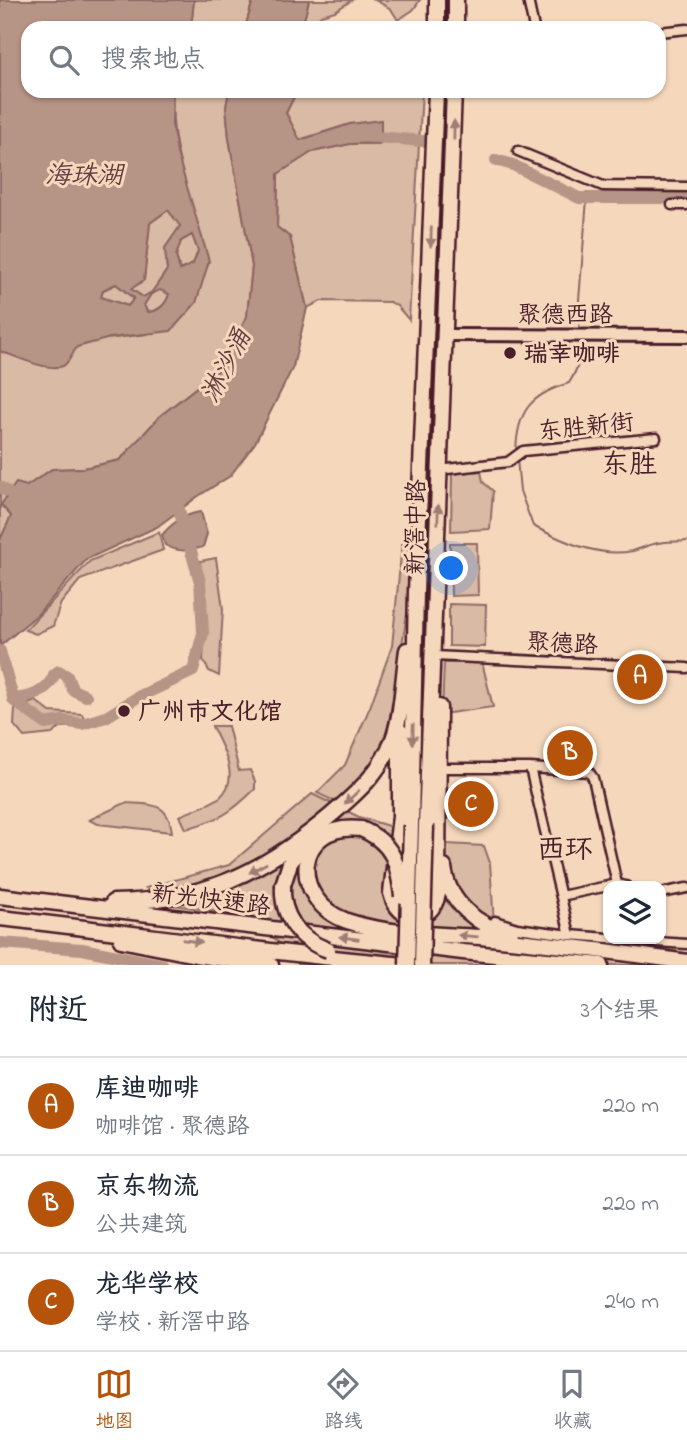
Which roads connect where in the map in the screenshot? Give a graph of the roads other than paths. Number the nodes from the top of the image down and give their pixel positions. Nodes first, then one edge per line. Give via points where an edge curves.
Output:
1 (438, 0) edge
2 (456, 0) edge
3 (528, 0) edge
4 (437, 21) edge
5 (456, 21) edge
6 (532, 21) edge
7 (687, 29) edge
8 (666, 31) edge
9 (436, 98) edge
10 (454, 98) edge
11 (518, 151) dead end
12 (687, 187) edge
13 (672, 205) dead end
14 (687, 205) edge
15 (444, 335) junction
16 (687, 336) edge
17 (656, 438) dead end
18 (439, 470) junction
19 (416, 592) junction
20 (434, 656) junction
21 (687, 668) edge
22 (404, 670) junction
23 (440, 768) junction
24 (530, 768) junction
25 (439, 810) junction
26 (315, 829) junction
27 (620, 881) edge
28 (603, 888) edge
29 (687, 888) edge
30 (666, 892) edge
31 (0, 896) edge
32 (561, 896) junction
33 (59, 903) junction
34 (0, 918) edge
35 (495, 921) dead end
36 (52, 924) junction
37 (570, 934) junction
38 (603, 938) edge
39 (536, 942) junction
40 (666, 943) edge
41 (687, 944) edge
42 (415, 960) edge
43 (687, 962) edge
44 (271, 965) edge
45 (513, 965) edge
46 (601, 965) edge

1 - 4 highway
2 - 5 highway
3 - 6 street
7 - 8 street
9 -> 19 highway, 新滘中路
15 -> 10 highway, 新滘中路
11 - 12 street via 603,186
13 - 14 street
15 - 16 street, 聚德西路
15 - 18 highway, 新滘中路
17 - 18 street, 东胜新街
20 -> 18 highway, 新滘中路
19 - 22 highway
19 -> 42 highway, 新滘中路, bridge via 411,825
20 - 21 street, 聚德路
20 - 23 highway
20 - 42 highway, 新滘中路, bridge
22 - 25 highway via 400,816 391,893 393,905 406,915 423,916 436,904
22 -> 26 highway via 394,737 383,760 361,789
23 - 24 street
23 - 25 highway
24 - 27 street via 589,772
24 - 32 street
25 - 39 highway via 445,874 460,905 480,922
26 -> 33 highway via 264,865 213,888 128,902
26 - 42 highway, bridge via 290,863 283,885 285,908 295,928 312,944 328,950
28 - 32 street
29 - 30 street
31 - 33 highway, 新光快速路
32 - 37 street
42 -> 33 highway, 新光快速路
34 - 36 highway, 新光快速路
35 - 37 street
36 -> 42 highway, 新光快速路 via 311,957
36 - 44 highway via 167,950
37 - 38 street
39 -> 42 highway, bridge via 386,929 331,914 314,899 306,874 316,843 348,827 362,829 390,849 395,862 402,895
39 - 43 highway
40 - 41 street
42 - 45 highway via 482,958
42 - 46 highway

